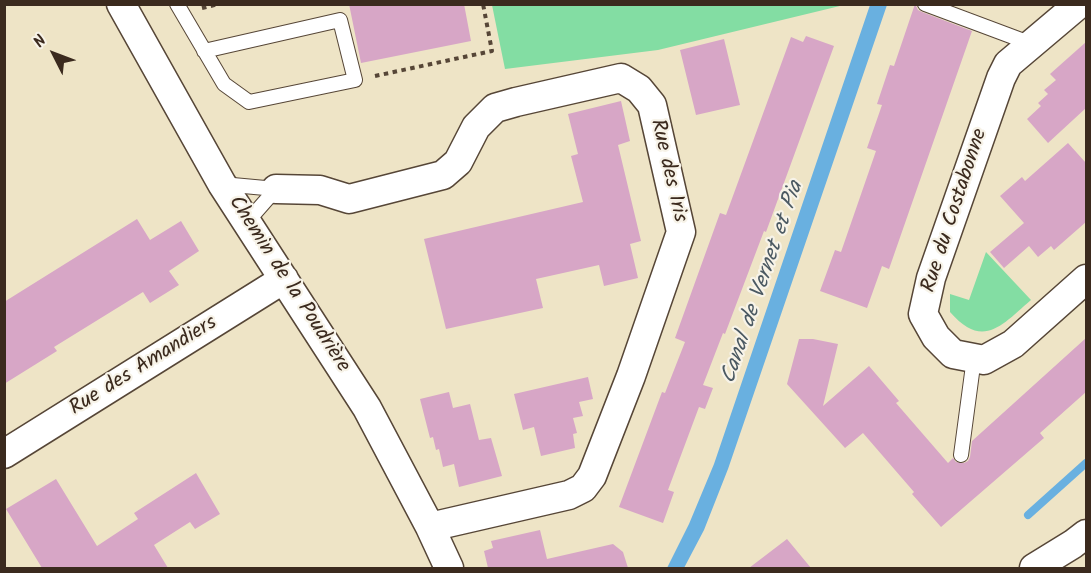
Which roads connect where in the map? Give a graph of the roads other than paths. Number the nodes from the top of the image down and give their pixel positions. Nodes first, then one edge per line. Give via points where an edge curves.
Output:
1 (122, 4) edge
2 (177, 4) edge
3 (924, 4) edge
4 (1078, 4) edge
5 (1032, 44) junction
6 (204, 51) junction
7 (222, 184) junction
8 (276, 189) junction
9 (247, 222) junction
10 (284, 279) junction
11 (1086, 279) edge
12 (974, 358) junction
13 (4, 454) edge
14 (961, 454) dead end
15 (430, 527) junction
16 (1086, 534) edge
17 (449, 568) edge
18 (1034, 568) edge

1 - 7 street, Chemin de la Poudrière
2 - 6 lane
3 - 5 lane
4 - 5 street, Rue du Costabonne
5 - 12 street, Rue du Costabonne via 1008,64 1001,78 931,278 923,314 936,337 953,354
6 - 6 lane via 224,84 249,102 355,80 340,20
7 - 8 lane
7 - 9 street, Chemin de la Poudrière
8 - 9 lane
8 - 15 street, Rue des Iris via 320,190 349,199 443,175 458,162 476,127 495,108 597,83 621,78 639,89 652,105 681,232 592,476 583,488 569,495
9 - 10 street, Chemin de la Poudrière
10 - 13 street, Rue des Amandiers
10 - 15 street, Chemin de la Poudrière via 367,408
11 - 12 street via 1013,344 984,360
12 - 14 lane
15 - 17 street, Chemin de la Poudrière
16 - 18 street

